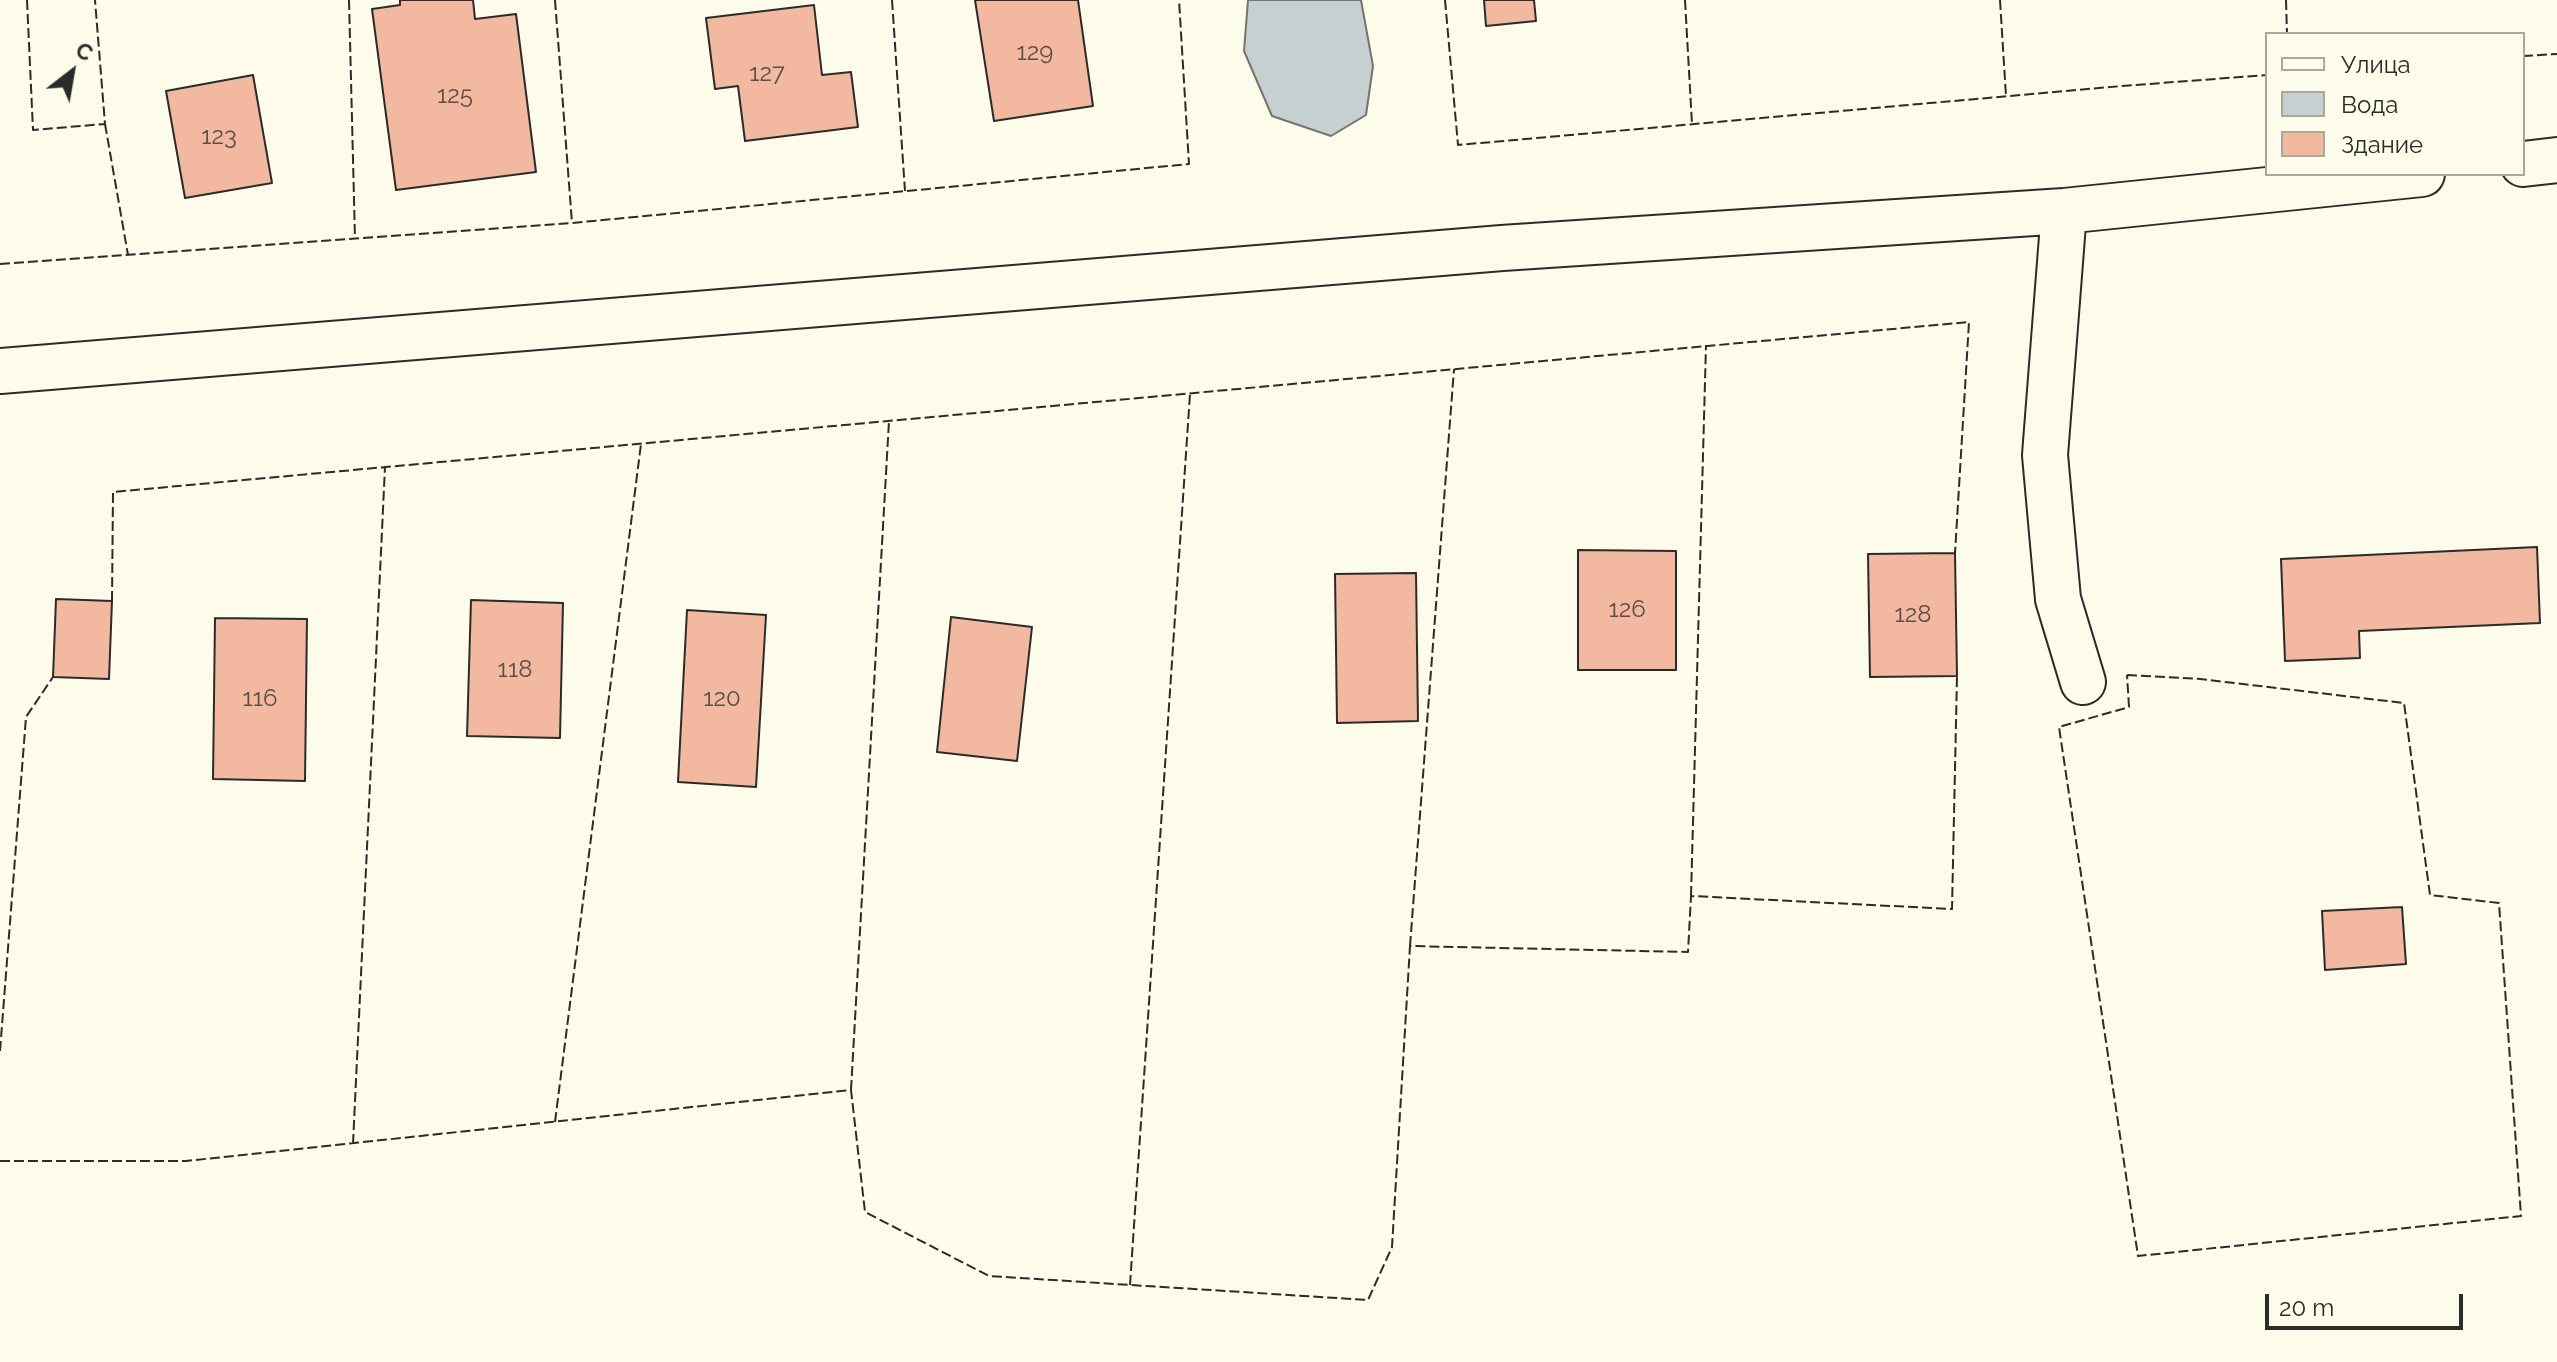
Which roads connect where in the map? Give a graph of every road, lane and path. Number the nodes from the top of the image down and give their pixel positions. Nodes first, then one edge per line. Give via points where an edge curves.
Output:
1 (2557, 160) edge
2 (2525, 164) edge
3 (2403, 176) edge
4 (2064, 211) junction
5 (0, 371) edge
6 (2083, 682) dead end

1 - 2 street
3 - 4 street
4 - 5 street via 1502,248
4 - 6 street via 2045,455 2058,599

